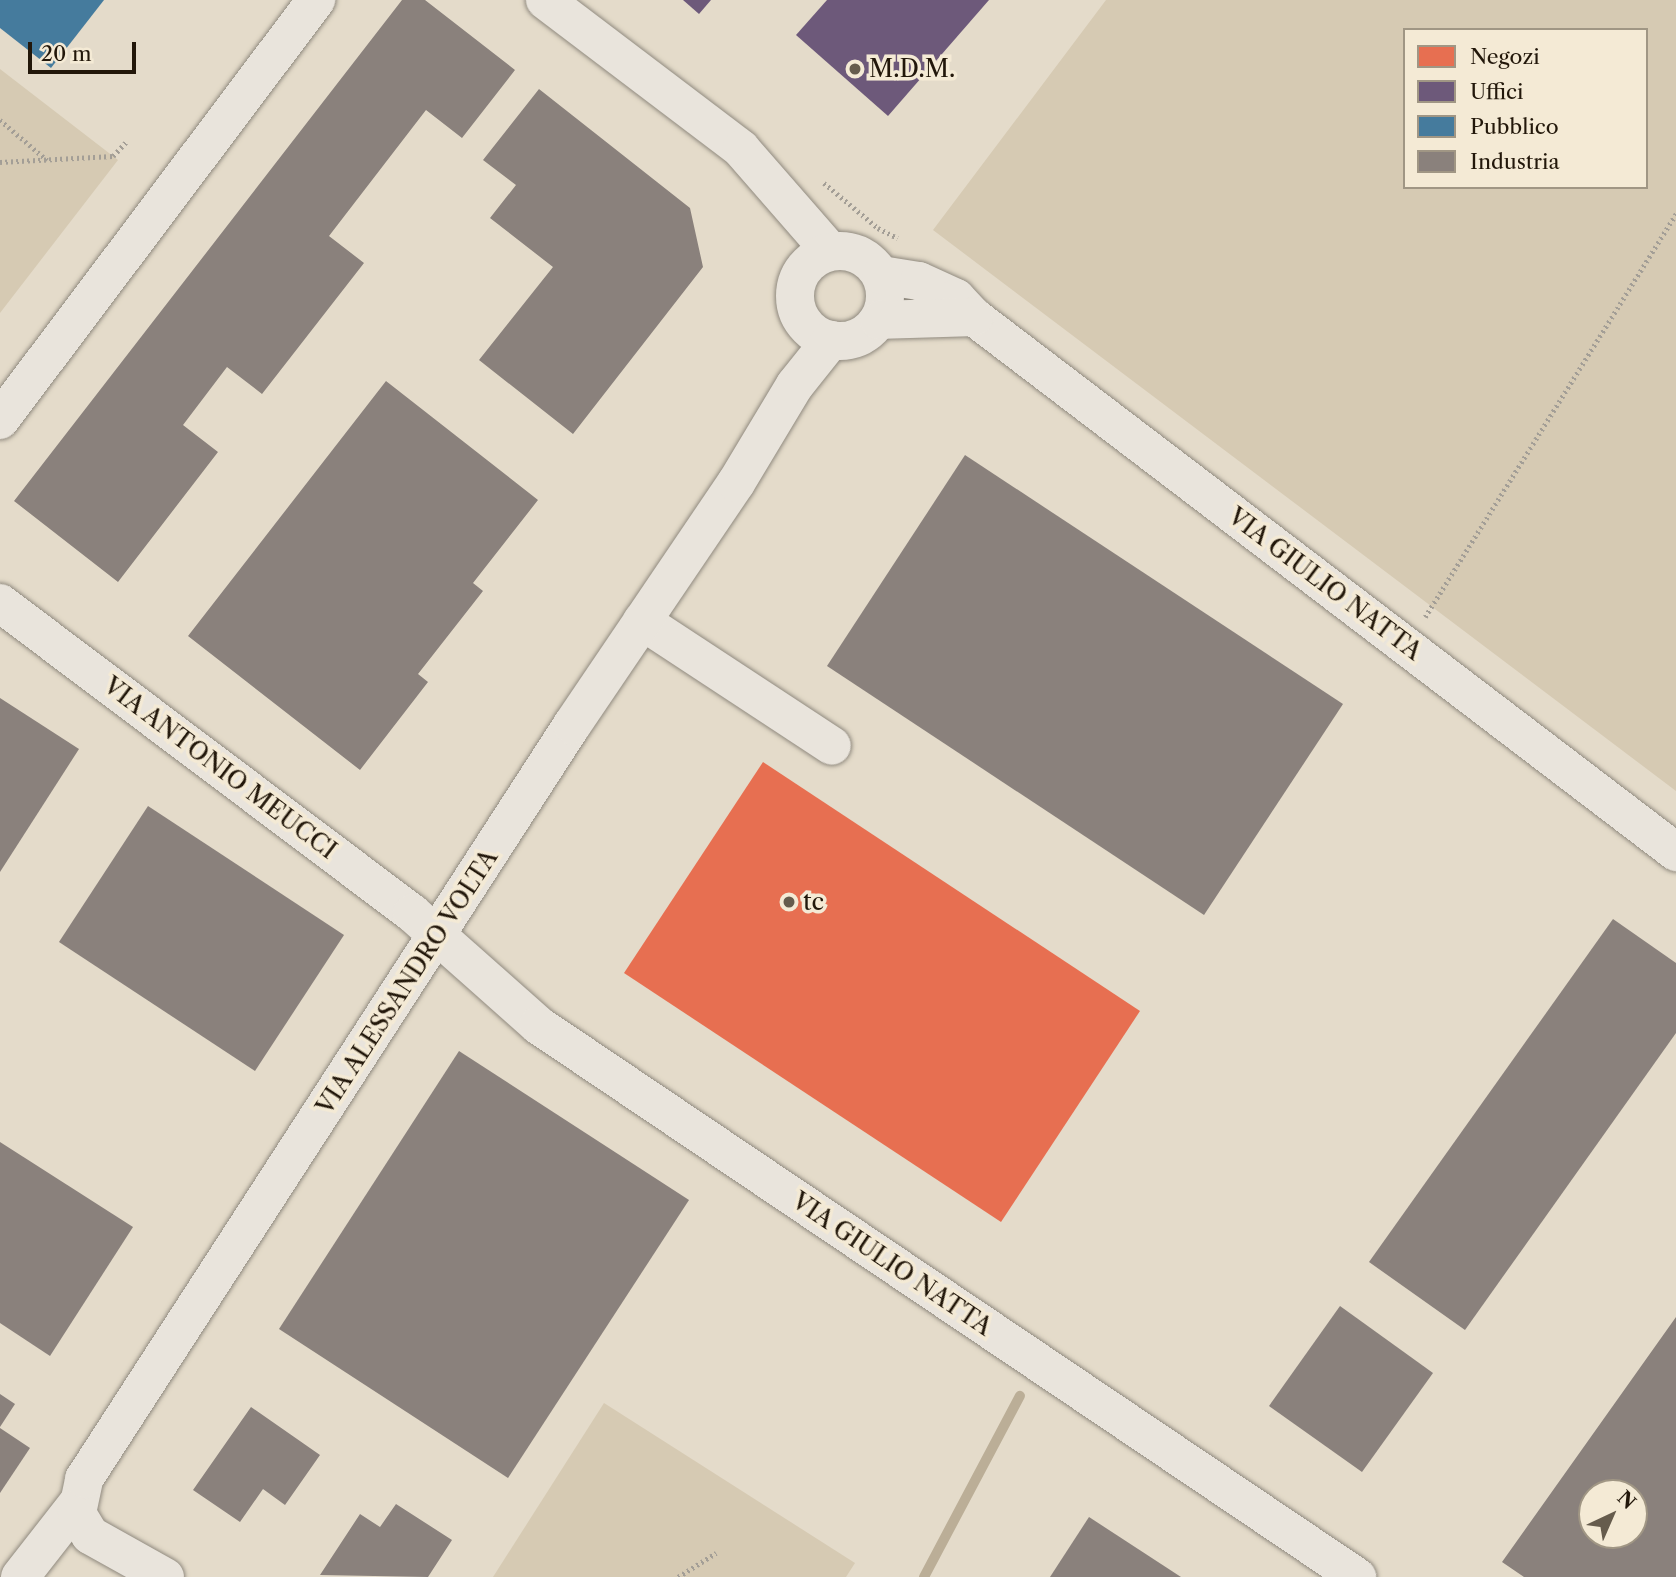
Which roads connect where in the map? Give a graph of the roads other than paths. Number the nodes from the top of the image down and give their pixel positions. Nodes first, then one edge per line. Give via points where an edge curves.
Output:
1 (316, 0) edge
2 (545, 0) edge
3 (820, 257) junction
4 (881, 275) junction
5 (800, 316) junction
6 (974, 317) junction
7 (879, 320) junction
8 (831, 340) junction
9 (795, 386) junction
10 (0, 420) edge
11 (0, 603) edge
12 (642, 621) junction
13 (832, 746) dead end
14 (1676, 852) edge
15 (438, 935) junction
16 (77, 1504) junction
17 (20, 1577) edge
18 (166, 1577) edge
19 (1357, 1577) edge

1 - 10 street
2 - 3 street via 741,149 774,183
3 - 4 street via 862,256
3 - 5 street via 795,292
4 - 6 street, VIA GIULIO NATTA via 943,290
4 - 7 street via 886,289
5 - 8 street via 812,331
5 - 9 street
6 - 7 street
6 - 14 street, VIA GIULIO NATTA
7 - 8 street via 851,340
8 - 9 street, VIA ALESSANDRO VOLTA
9 - 12 street, VIA ALESSANDRO VOLTA
11 - 15 street, VIA ANTONIO MEUCCI
12 - 13 street
12 - 15 street, VIA ALESSANDRO VOLTA
15 - 16 street, VIA ALESSANDRO VOLTA via 96,1461 81,1486
15 - 19 street, VIA GIULIO NATTA via 538,1025
16 - 17 street, VIA ALESSANDRO VOLTA
16 - 18 street via 90,1535

